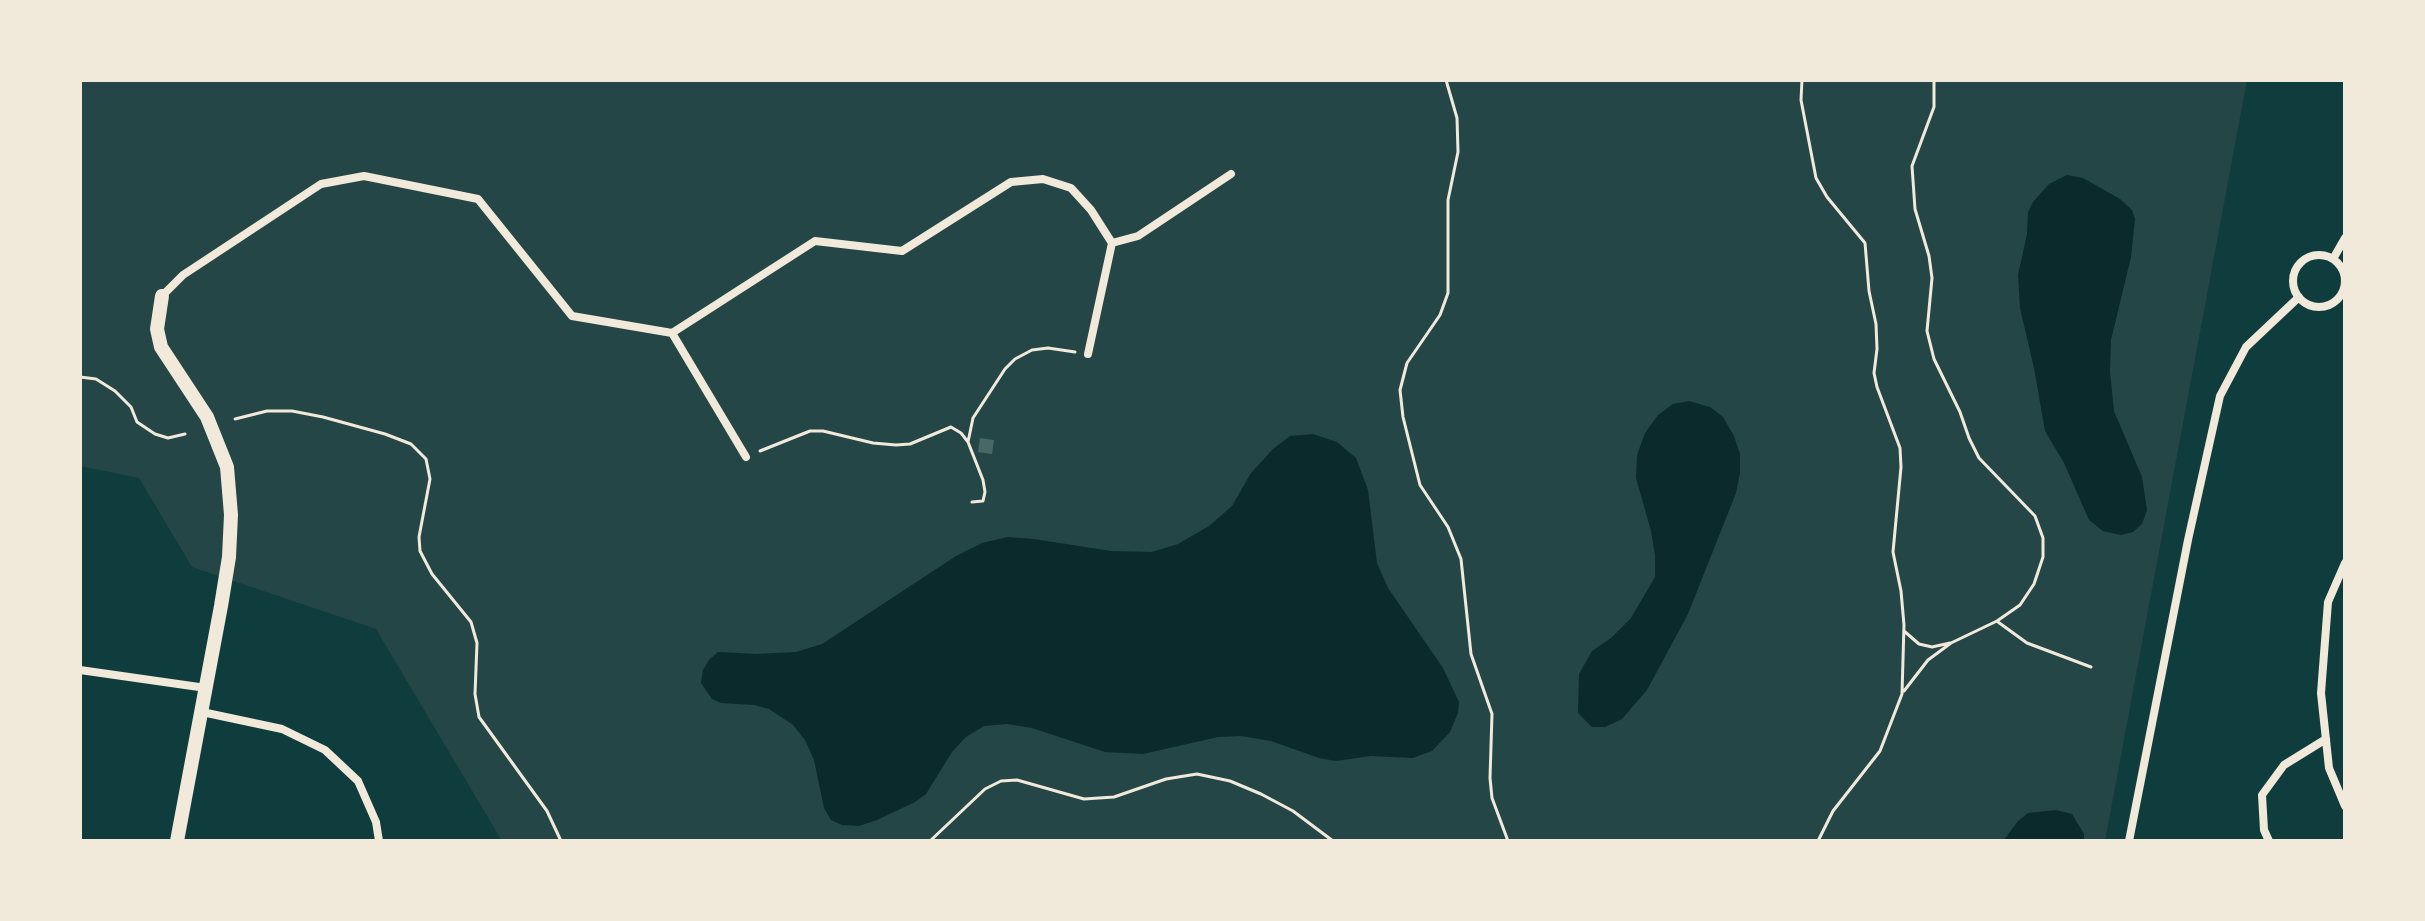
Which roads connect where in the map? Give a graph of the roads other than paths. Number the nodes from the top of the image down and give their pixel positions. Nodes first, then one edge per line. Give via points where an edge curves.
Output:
1 (1231, 174) dead end
2 (2345, 238) edge
3 (1112, 243) junction
4 (2333, 259) junction
5 (162, 296) joint
6 (2299, 297) junction
7 (2342, 301) edge
8 (672, 333) junction
9 (1088, 354) road end
10 (746, 457) road end
11 (2345, 563) edge
12 (80, 670) edge
13 (207, 688) junction
14 (202, 712) junction
15 (2326, 739) junction
16 (2345, 806) edge
17 (177, 841) edge
18 (379, 841) edge
19 (2129, 841) edge
20 (2269, 841) edge

1 - 3 street via 1138,236
2 - 4 street
3 - 8 street via 1071,188 1043,179 1011,182 902,251 815,241
3 - 9 street
4 - 6 street via 2312,256 2297,266 2293,279
4 - 7 street via 2345,276
5 - 8 street via 183,275 321,184 364,176 478,199 572,316
5 - 13 street via 157,329 161,347 207,417 227,467 229,557
6 - 7 street via 2315,306
6 - 19 street via 2246,347 2220,396
8 - 10 street
11 - 15 street via 2328,602 2324,635 2321,693
12 - 13 street
13 - 14 street
14 - 17 street
14 - 18 street via 282,729 325,750 358,781
15 - 16 street via 2329,768
15 - 20 street via 2284,765 2262,795

